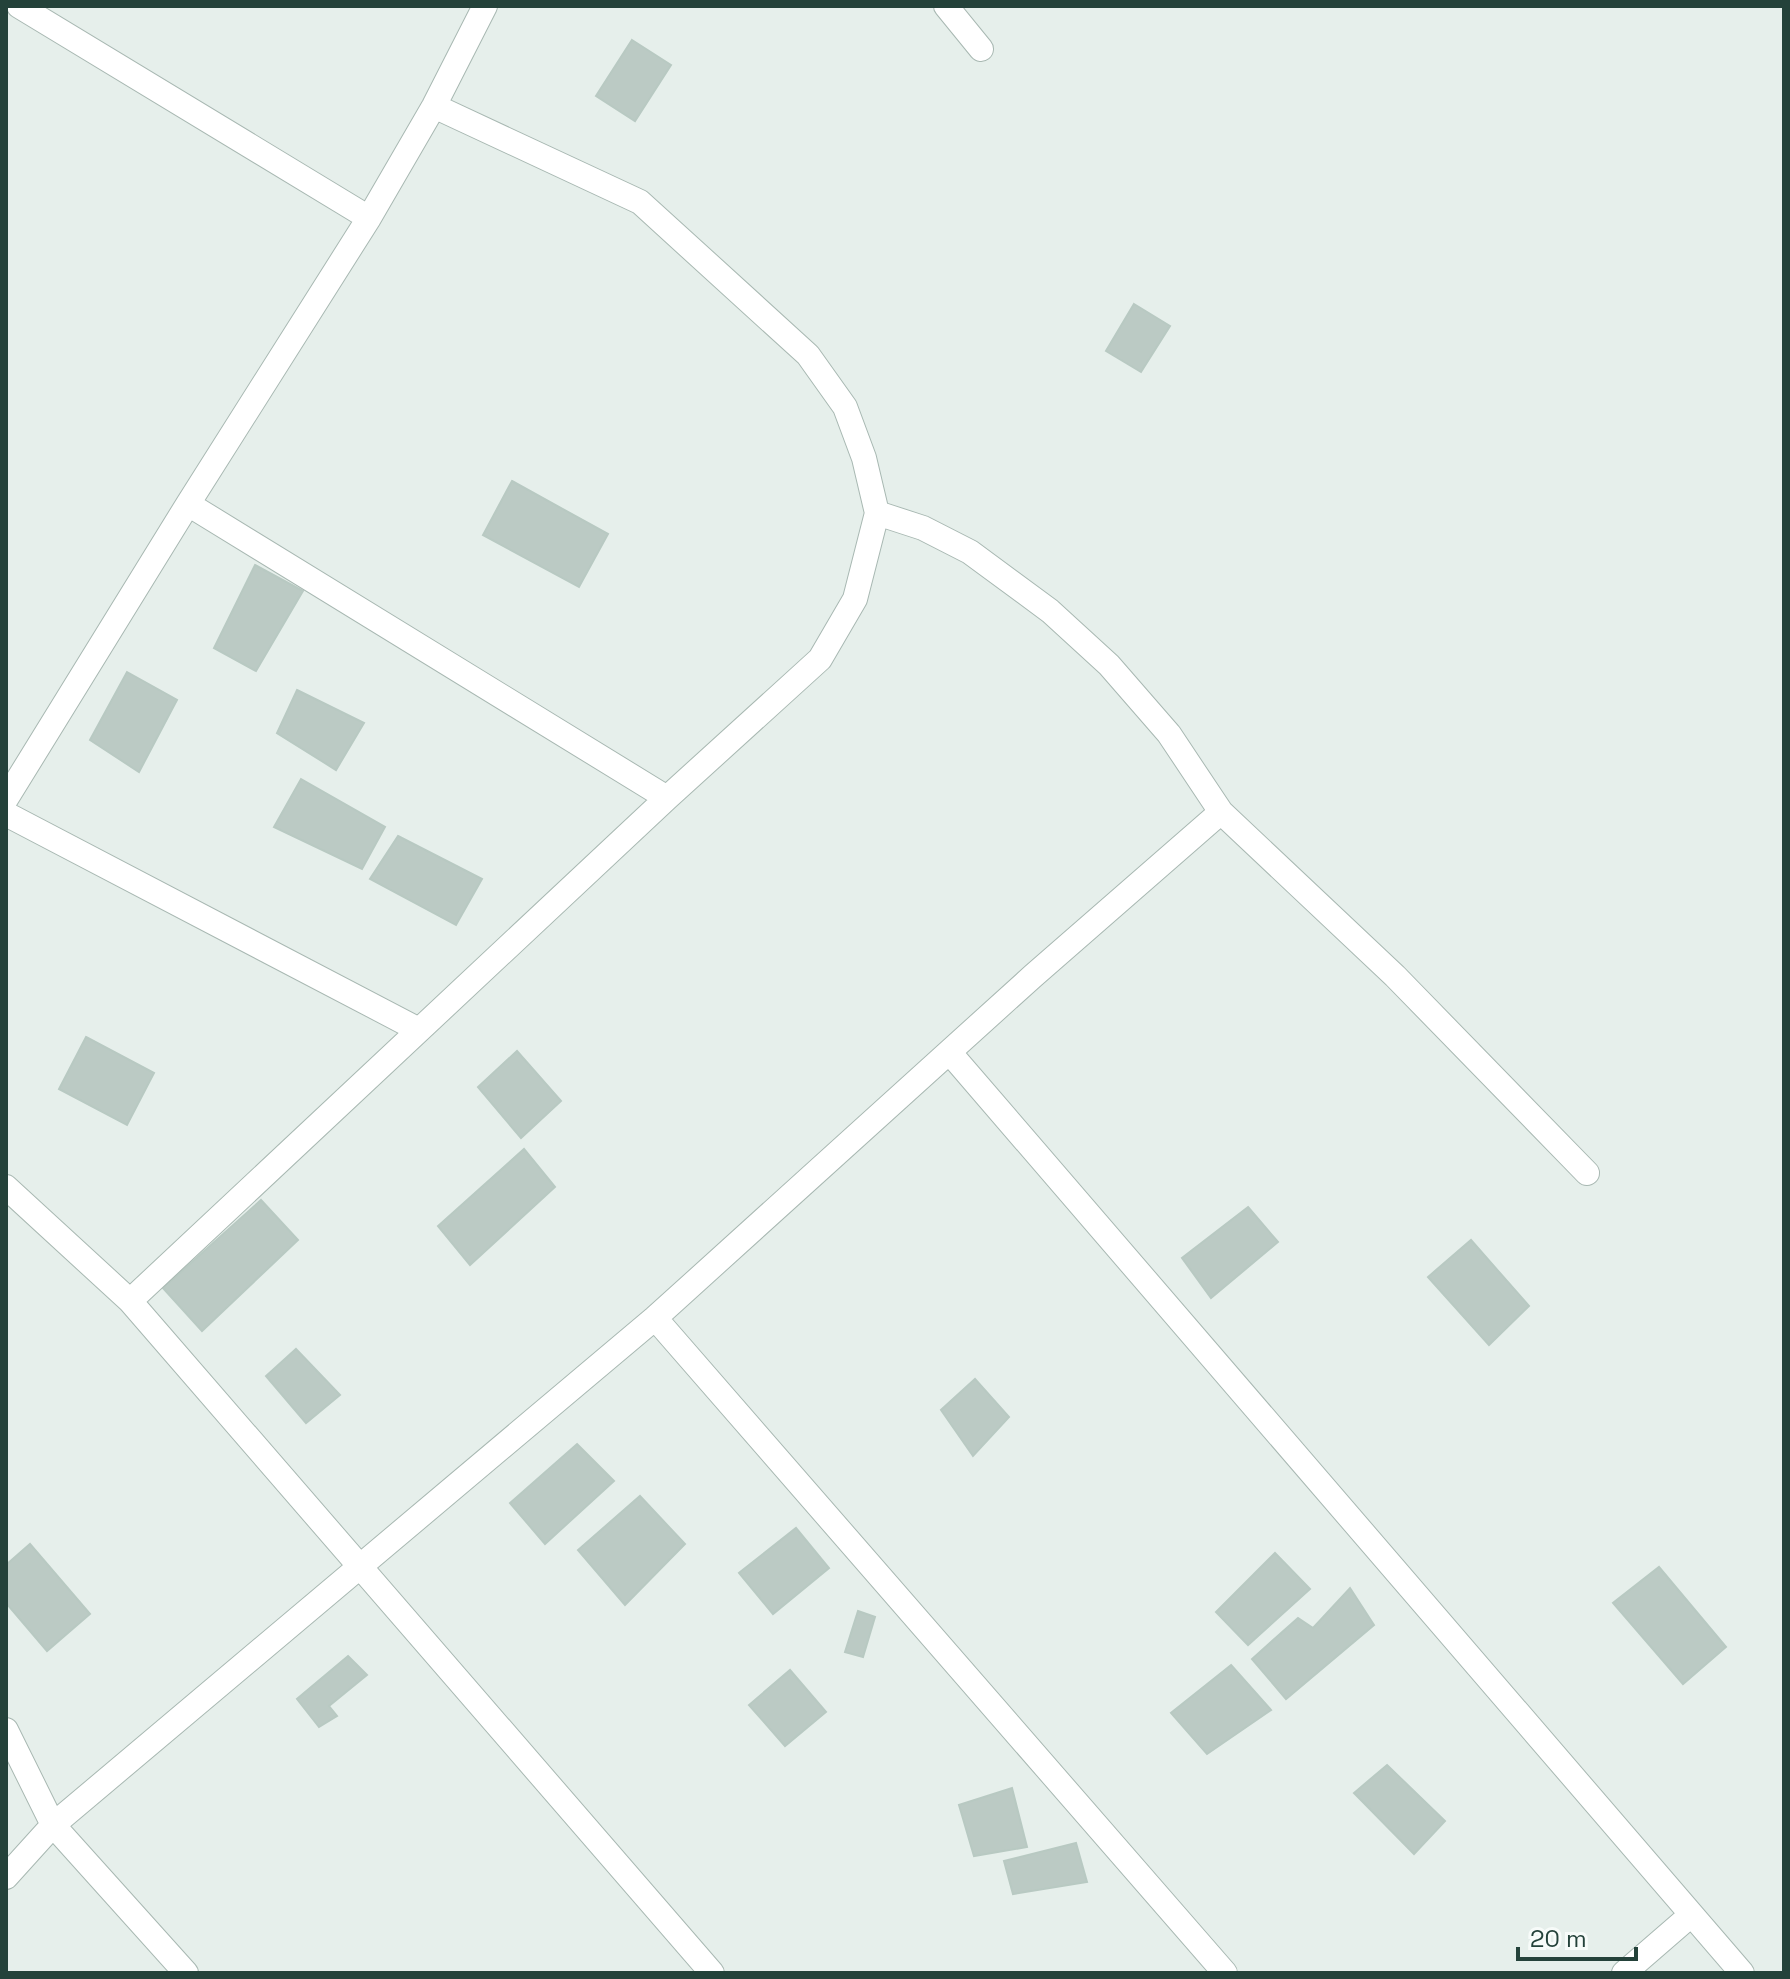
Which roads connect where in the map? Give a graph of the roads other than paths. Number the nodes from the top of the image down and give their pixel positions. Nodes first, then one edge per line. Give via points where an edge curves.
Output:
1 (19, 6) edge
2 (485, 6) edge
3 (946, 6) edge
4 (981, 49) dead end
5 (434, 106) junction
6 (369, 218) junction
7 (188, 504) junction
8 (877, 513) junction
9 (667, 798) junction
10 (6, 799) edge
11 (1221, 812) junction
12 (6, 814) edge
13 (419, 1030) junction
14 (950, 1053) junction
15 (1587, 1173) dead end
16 (6, 1187) edge
17 (130, 1301) junction
18 (655, 1318) junction
19 (361, 1566) junction
20 (6, 1730) edge
21 (53, 1825) junction
22 (6, 1877) edge
23 (1691, 1915) junction
24 (186, 1973) edge
25 (712, 1973) edge
26 (1225, 1973) edge
27 (1624, 1973) edge
28 (1742, 1973) edge

1 - 6 street
2 - 5 street
3 - 4 street
5 - 6 street
5 - 8 street via 640,202 808,355 845,407
6 - 7 street
7 - 9 street
7 - 10 street
8 - 9 street via 855,599 820,659
8 - 11 street via 970,552 1050,611 1109,665 1169,734
9 - 13 street
11 - 14 street
11 - 15 street via 1395,976
12 - 13 street
13 - 17 street
14 - 18 street
14 - 23 street
16 - 17 street
17 - 19 street
18 - 19 street
18 - 26 street
19 - 21 street
19 - 25 street
20 - 21 street
21 - 22 street
21 - 24 street
23 - 27 street
23 - 28 street

